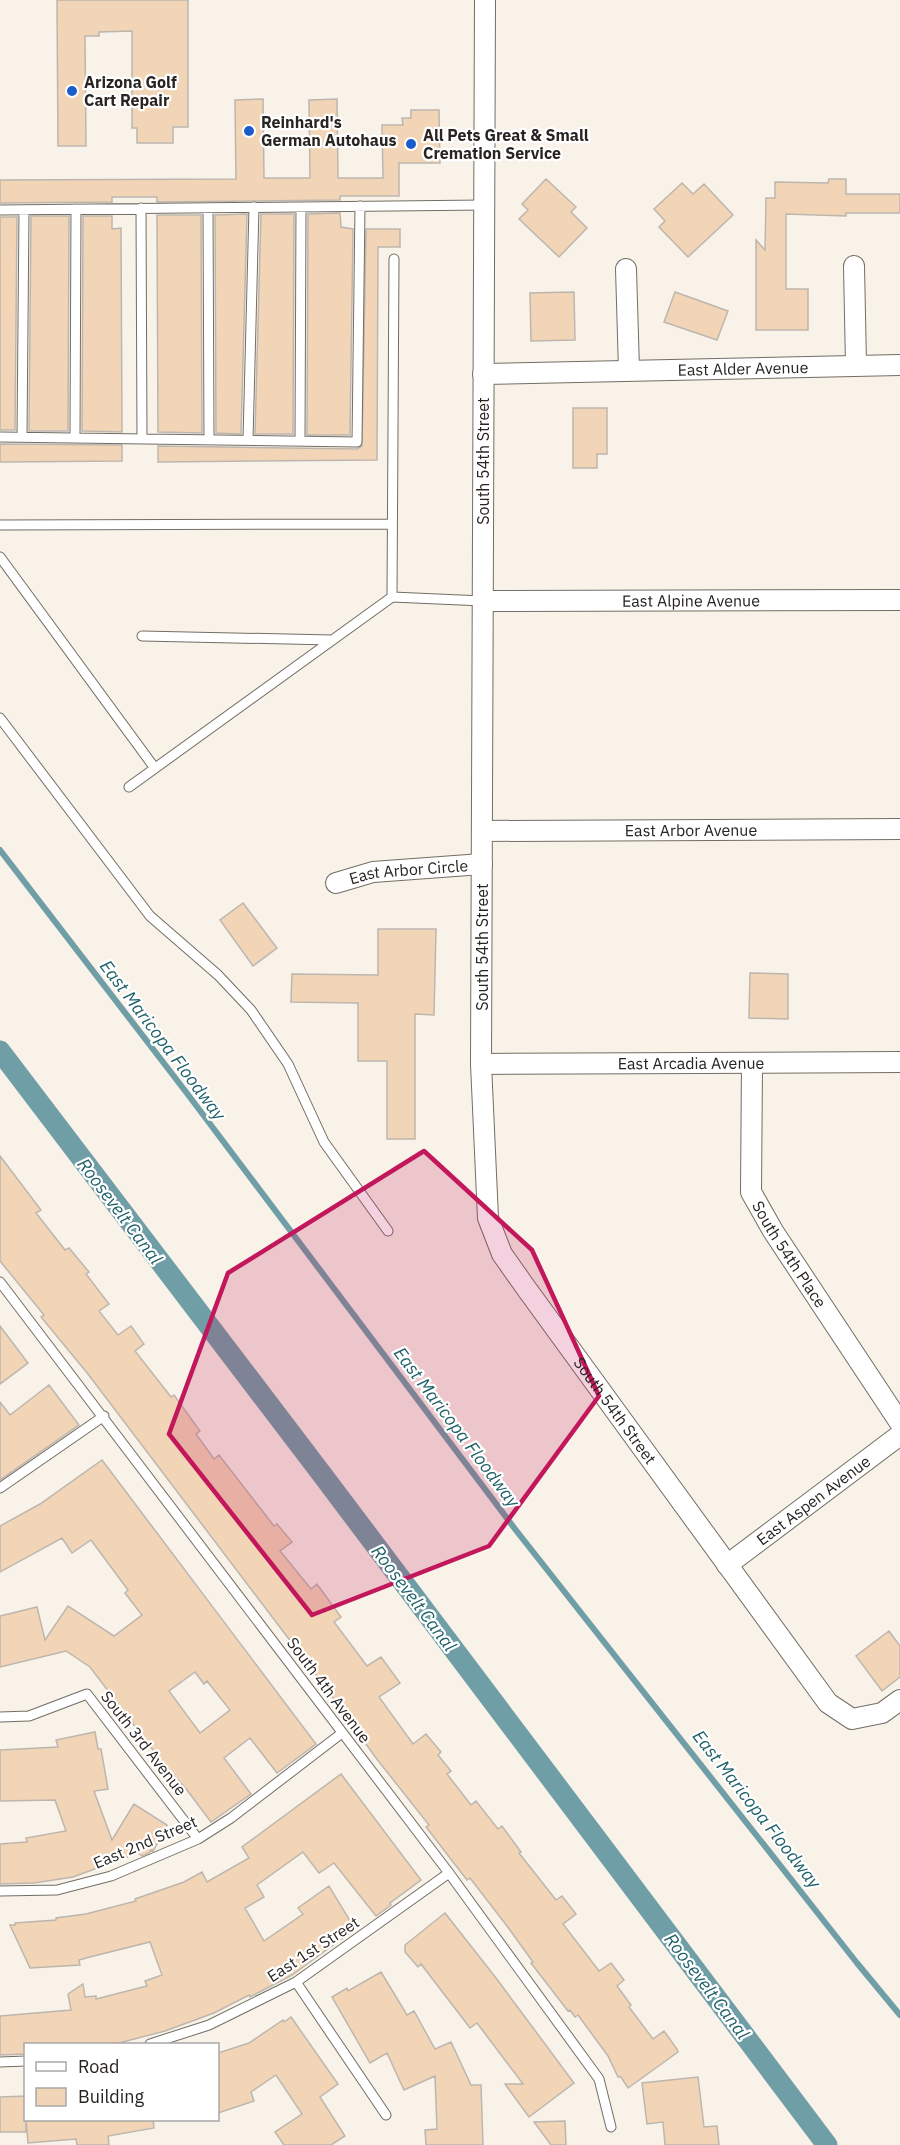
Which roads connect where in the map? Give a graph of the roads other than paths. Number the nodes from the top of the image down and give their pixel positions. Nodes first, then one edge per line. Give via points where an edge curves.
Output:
1 (484, 0) edge
2 (484, 205) junction
3 (360, 206) junction
4 (254, 207) junction
5 (301, 207) junction
6 (141, 208) junction
7 (208, 208) junction
8 (76, 209) junction
9 (0, 210) edge
10 (24, 210) junction
11 (394, 259) dead end
12 (854, 266) dead end
13 (626, 269) dead end
14 (856, 365) junction
15 (900, 365) edge
16 (629, 370) junction
17 (483, 374) junction
18 (0, 437) edge
19 (22, 437) junction
20 (75, 438) junction
21 (142, 439) junction
22 (209, 440) junction
23 (248, 440) junction
24 (300, 441) junction
25 (392, 524) junction
26 (0, 525) edge
27 (0, 557) edge
28 (392, 597) junction
29 (900, 600) edge
30 (483, 601) junction
31 (142, 636) dead end
32 (332, 640) junction
33 (0, 718) edge
34 (154, 767) junction
35 (129, 787) dead end
36 (900, 829) edge
37 (483, 831) junction
38 (482, 864) junction
39 (336, 883) dead end
40 (900, 1062) edge
41 (481, 1064) junction
42 (752, 1064) junction
43 (388, 1231) dead end
44 (0, 1282) edge
45 (104, 1416) junction
46 (900, 1423) edge
47 (900, 1435) edge
48 (0, 1488) edge
49 (727, 1565) junction
50 (900, 1700) edge
51 (0, 1717) edge
52 (342, 1732) junction
53 (198, 1839) junction
54 (448, 1873) junction
55 (0, 1891) edge
56 (296, 1982) junction
57 (153, 2043) edge
58 (24, 2061) edge
59 (0, 2062) edge
60 (386, 2115) dead end
61 (611, 2127) dead end

1 - 2 street, South 54th Street
2 - 3 lane
2 - 17 street, South 54th Street
3 - 5 lane
3 - 24 lane via 357,442
4 - 5 lane
4 - 7 lane
4 - 23 lane
5 - 24 lane
6 - 7 lane
6 - 8 lane
6 - 21 lane
7 - 22 lane
8 - 10 lane
8 - 20 lane
9 - 10 lane
10 - 19 lane
11 - 25 lane
12 - 14 street
13 - 16 street
14 - 15 street, East Alder Avenue
14 - 16 street, East Alder Avenue
16 - 17 street, East Alder Avenue
17 - 30 street, South 54th Street
18 - 19 lane
19 - 20 lane
20 - 21 lane
21 - 22 lane
22 - 23 lane
23 - 24 lane
25 - 26 lane
25 - 28 lane
27 - 34 lane
28 - 30 lane
28 - 32 lane
29 - 30 street, East Alpine Avenue
30 - 37 street, South 54th Street
31 - 32 lane
32 - 34 lane
33 - 43 lane via 150,916 218,975 251,1010 288,1064 324,1142
34 - 35 lane
36 - 37 street, East Arbor Avenue
37 - 38 street, South 54th Street
38 - 39 street, East Arbor Circle via 373,872
38 - 41 street, South 54th Street
40 - 42 street, East Arcadia Avenue
41 - 42 street, East Arcadia Avenue
41 - 49 street, South 54th Street via 488,1218 502,1254
42 - 46 street, South 54th Place via 751,1192
44 - 45 lane, South 4th Avenue
45 - 48 lane
45 - 52 lane, South 4th Avenue
47 - 49 street, East Aspen Avenue
49 - 50 street, South 54th Street via 828,1703 852,1719 882,1713
51 - 53 lane, South 3rd Avenue via 29,1716 87,1694
52 - 53 lane, East 2nd Street
52 - 54 lane, South 4th Avenue
53 - 55 lane, East 2nd Street via 111,1876 57,1890
54 - 56 lane, East 1st Street
54 - 61 lane, South 4th Avenue via 599,2079
56 - 57 lane, East 1st Street via 209,2025
56 - 60 lane
58 - 59 lane

